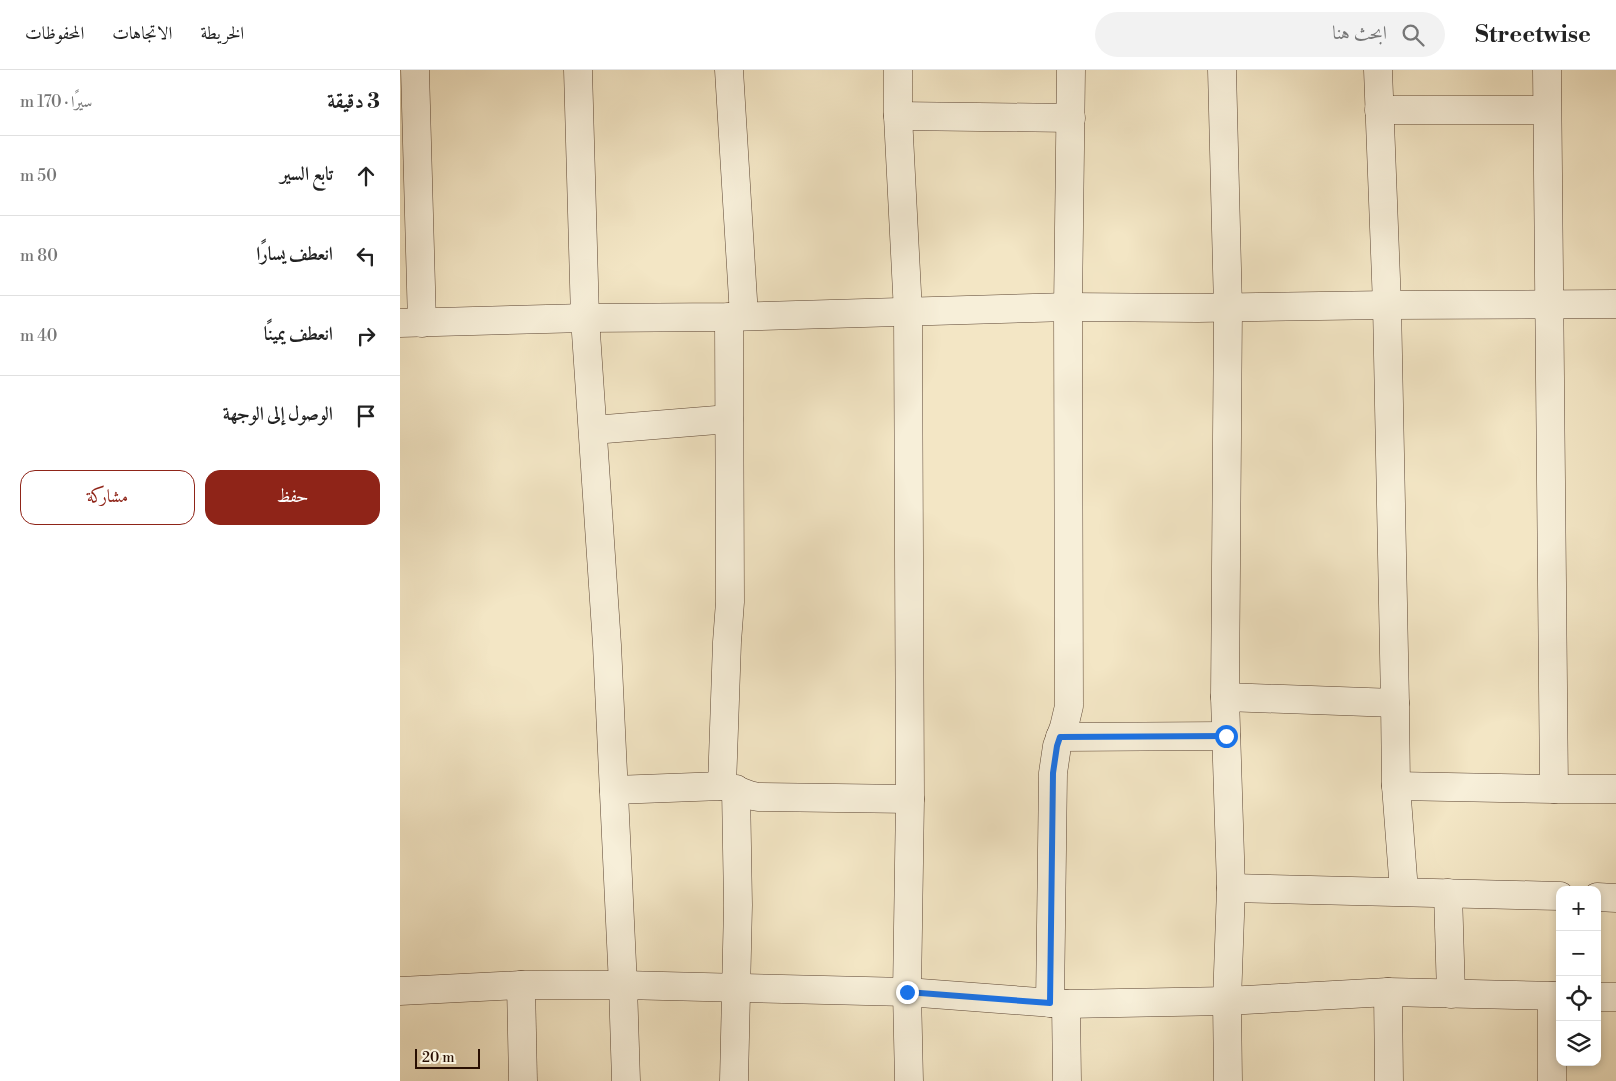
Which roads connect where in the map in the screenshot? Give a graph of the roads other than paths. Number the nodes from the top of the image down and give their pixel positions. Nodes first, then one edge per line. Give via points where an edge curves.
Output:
1 (415, 70) edge
2 (578, 70) edge
3 (729, 70) edge
4 (898, 70) edge
5 (1072, 70) edge
6 (1222, 70) edge
7 (1378, 70) edge
8 (1547, 70) edge
9 (1379, 110) junction
10 (1546, 110) junction
11 (898, 116) junction
12 (1071, 118) junction
13 (1549, 304) junction
14 (1616, 304) edge
15 (1387, 305) junction
16 (1068, 307) junction
17 (1228, 308) junction
18 (908, 312) junction
19 (736, 317) junction
20 (585, 318) junction
21 (411, 323) edge
22 (729, 419) junction
23 (593, 430) junction
24 (1225, 697) junction
25 (1395, 703) junction
26 (1226, 736) junction
27 (1060, 737) junction
28 (1396, 786) junction
29 (729, 787) junction
30 (1616, 789) edge
31 (614, 790) junction
32 (1554, 790) junction
33 (910, 799) junction
34 (1231, 888) junction
35 (1404, 891) junction
36 (1448, 893) junction
37 (1556, 896) edge
38 (1601, 897) edge
39 (1616, 898) edge
40 (520, 985) junction
41 (624, 985) junction
42 (736, 988) junction
43 (400, 991) edge
44 (907, 992) junction
45 (1388, 992) junction
46 (1451, 994) junction
47 (1556, 996) edge
48 (1601, 997) edge
49 (1616, 997) edge
50 (1227, 1001) junction
51 (1058, 1003) junction
52 (523, 1081) edge
53 (626, 1081) edge
54 (734, 1081) edge
55 (909, 1081) edge
56 (1067, 1081) edge
57 (1228, 1081) edge
58 (1389, 1081) edge
59 (1552, 1081) edge

1 - 21 street
2 - 20 street
3 - 19 street
4 - 11 street
5 - 12 street
6 - 17 street
7 - 9 street
8 - 10 street
9 - 10 street
9 - 15 street
10 - 13 street
11 - 12 street
11 - 18 street
12 - 16 street
13 - 14 street
13 - 15 street
13 - 32 street
15 - 17 street
15 - 25 street
16 - 17 street
16 - 18 street
16 - 27 street via 1069,706
17 - 24 street
18 - 19 street
18 - 33 street
19 - 20 street
19 - 22 street
20 - 21 street
20 - 23 street
22 - 23 street
22 - 29 street
23 - 31 street
24 - 25 street
24 - 26 street
25 - 28 street
26 - 27 street
26 - 34 street
27 - 51 street via 1053,773
28 - 32 street
28 - 35 street
29 - 31 street
29 - 33 street via 758,797
29 - 42 street via 738,905
30 - 32 street
31 - 41 street
33 - 44 street
34 - 35 street
34 - 50 street
35 - 36 street
36 - 37 street
36 - 46 street
38 - 39 street
40 - 41 street
40 - 43 street
40 - 52 street
41 - 42 street
41 - 53 street
42 - 44 street
42 - 54 street
44 - 51 street
44 - 55 street
45 - 46 street
45 - 50 street
45 - 58 street
46 - 47 street
47 - 59 street
48 - 49 street
50 - 51 street
50 - 57 street
51 - 56 street

